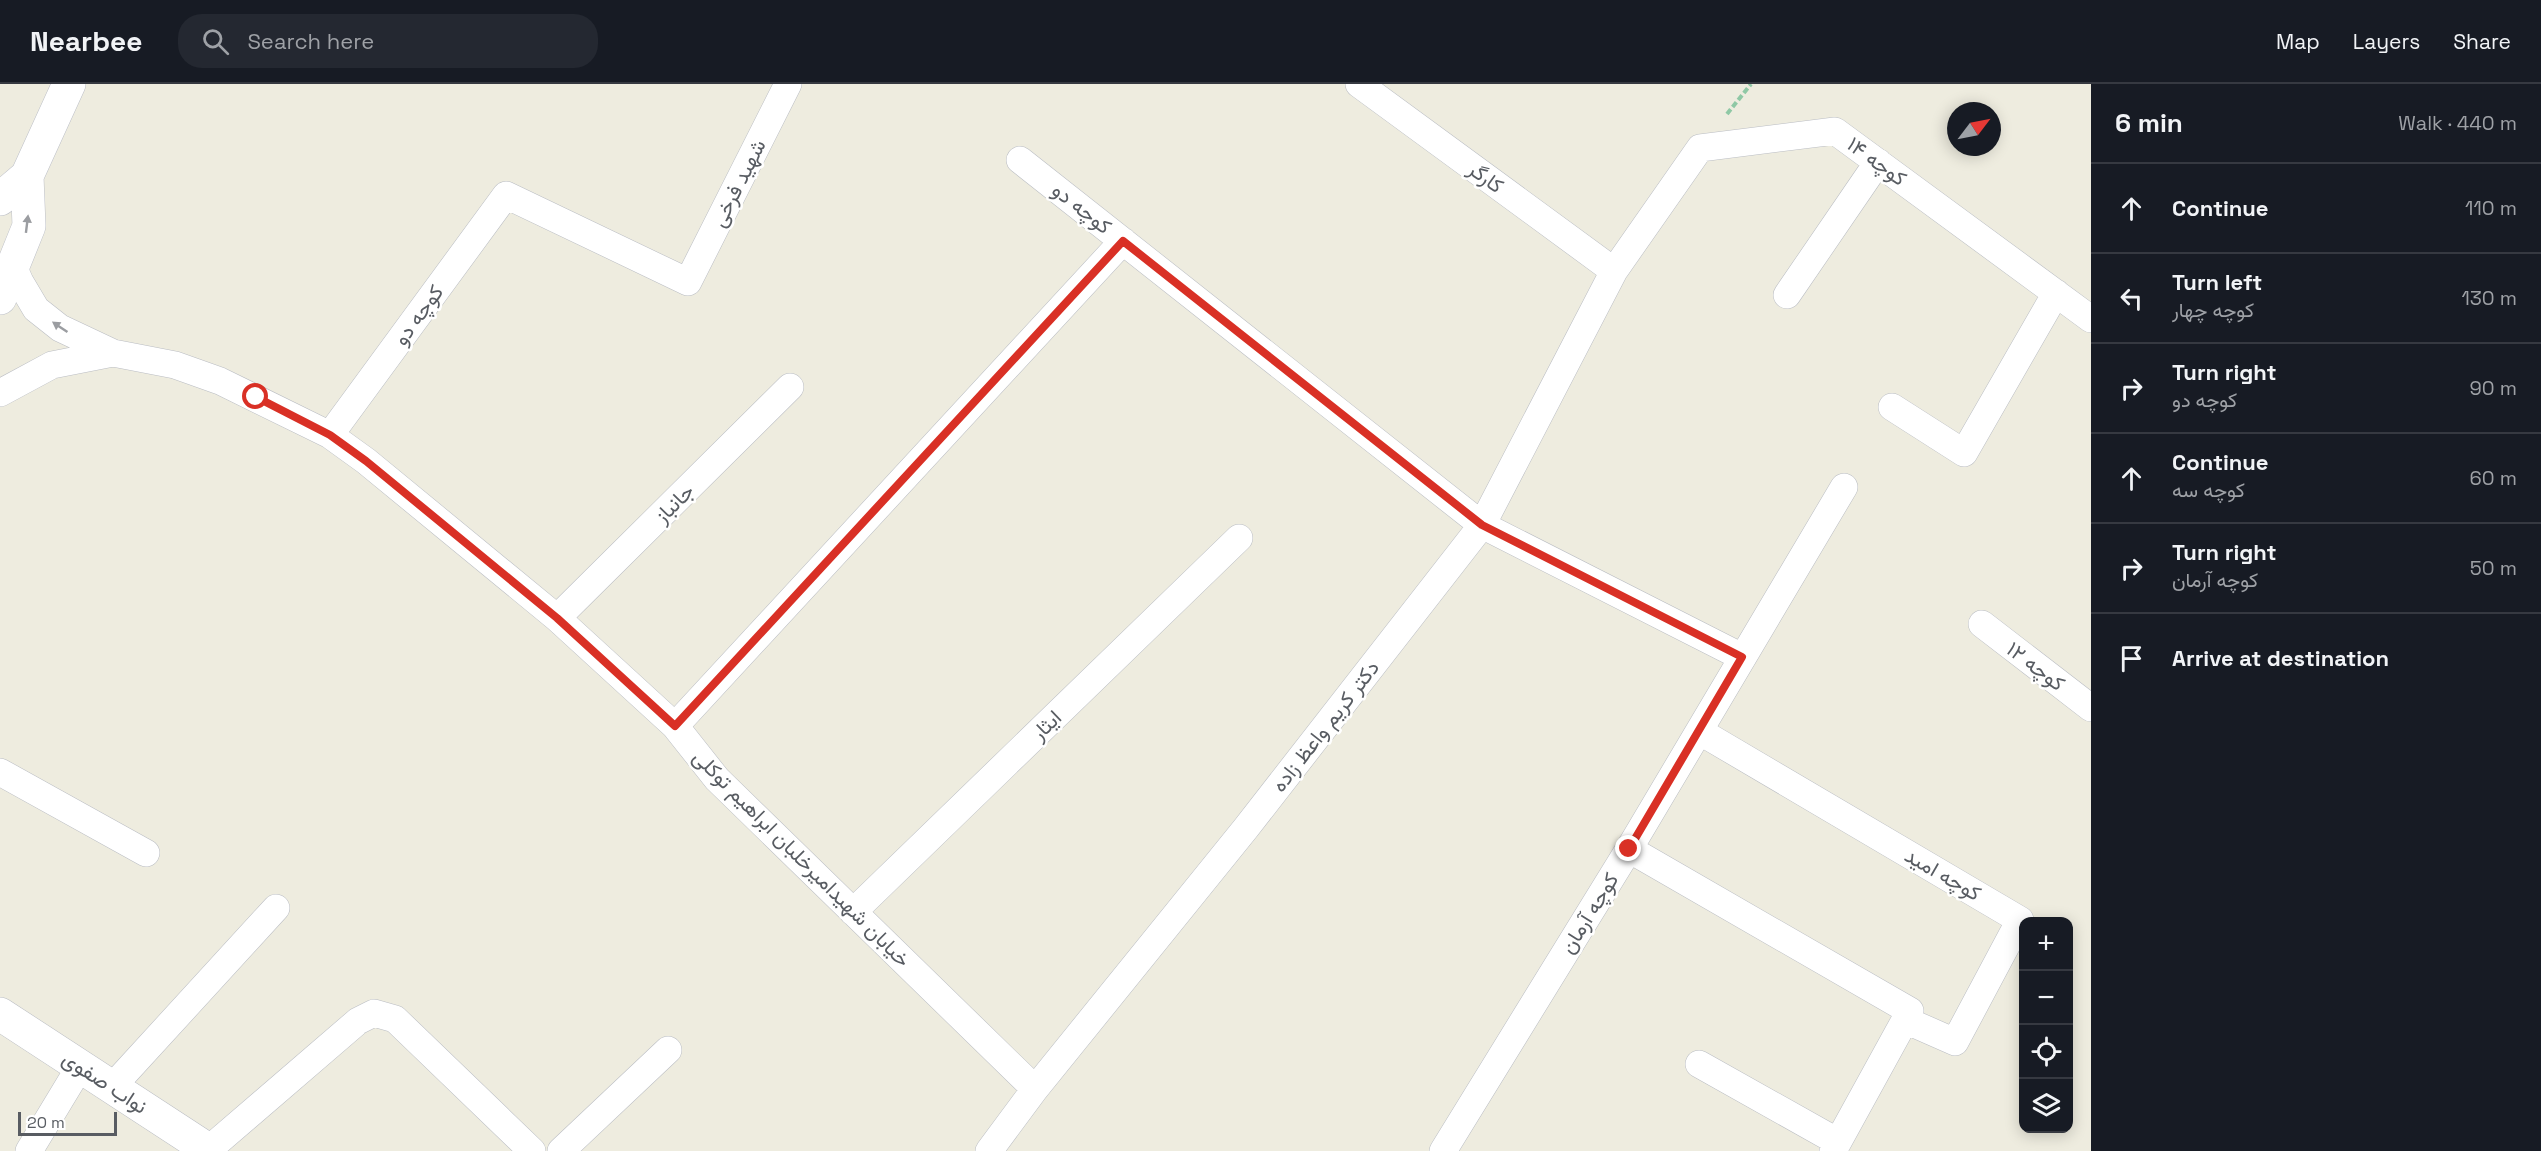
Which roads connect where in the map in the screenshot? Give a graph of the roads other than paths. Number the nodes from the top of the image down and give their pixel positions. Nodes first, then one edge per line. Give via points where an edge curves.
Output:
1 (69, 84) edge
2 (788, 84) edge
3 (1359, 84) edge
4 (1020, 160) dead end
5 (1878, 162) junction
6 (27, 176) junction
7 (506, 195) joint
8 (0, 199) edge
9 (1123, 241) junction
10 (13, 266) junction
11 (1614, 271) junction
12 (2056, 293) junction
13 (1787, 296) dead end
14 (0, 298) edge
15 (2091, 319) edge
16 (112, 353) junction
17 (790, 387) dead end
18 (0, 393) edge
19 (1892, 407) dead end
20 (330, 435) junction
21 (1844, 487) dead end
22 (1482, 525) junction
23 (1239, 538) dead end
24 (557, 618) junction
25 (1982, 624) dead end
26 (1742, 657) junction
27 (2091, 708) edge
28 (675, 726) junction
29 (1699, 731) junction
30 (0, 772) edge
31 (1629, 849) junction
32 (146, 853) dead end
33 (276, 908) dead end
34 (853, 912) junction
35 (0, 1014) edge
36 (1905, 1020) junction
37 (668, 1050) dead end
38 (1699, 1064) dead end
39 (81, 1065) junction
40 (113, 1086) junction
41 (1035, 1089) junction
42 (1836, 1146) edge
43 (209, 1150) edge
44 (29, 1151) edge
45 (532, 1151) edge
46 (561, 1151) edge
47 (989, 1151) edge
48 (1443, 1151) edge

1 - 6 main road
2 - 7 street, شهید فرخی via 688,282
3 - 11 street, کارگر
4 - 9 street, کوچه دو
5 - 11 street, کوچه ۱۴ via 1835,131 1700,148
5 - 12 street, کوچه ۱۴
5 - 13 street
6 - 8 main road
10 -> 6 main road via 29,226
7 - 20 street, کوچه دو
9 - 22 street, کوچه دو
9 - 28 street
10 - 14 main road
16 -> 10 street via 60,328 36,309
11 - 22 street, دکتر کریم واعظ زاده
12 - 15 street, کوچه ۱۴
12 - 19 street via 1964,453
16 - 18 street via 52,365
16 - 20 street, خیابان شهیدامیرخلبان ابراهیم توکلی via 175,365 220,381
17 - 24 street, جانباز
20 - 24 street, خیابان شهیدامیرخلبان ابراهیم توکلی
21 - 26 street, کوچه آرمان
22 - 26 street, کوچه دو
22 - 41 street, دکتر کریم واعظ زاده via 1246,828
23 - 34 street, ایثار
24 - 28 street, خیابان شهیدامیرخلبان ابراهیم توکلی
25 - 27 street, کوچه ۱۲
26 - 29 street, کوچه آرمان
28 - 34 street, خیابان شهیدامیرخلبان ابراهیم توکلی via 717,779
29 - 31 street, کوچه آرمان
29 - 36 street, کوچه امید via 2020,920 1954,1042
30 - 32 street
31 - 36 street via 1910,1011
31 - 48 street, کوچه آرمان
33 - 40 street
34 - 41 street, خیابان شهیدامیرخلبان ابراهیم توکلی
35 - 39 main road, نواب صفوی
36 - 42 street
37 - 46 street
38 - 42 street
39 - 40 main road, نواب صفوی
39 - 44 street
40 - 43 main road, نواب صفوی
41 - 47 street, دکتر کریم واعظ زاده
43 - 45 street via 358,1021 374,1013 395,1019

